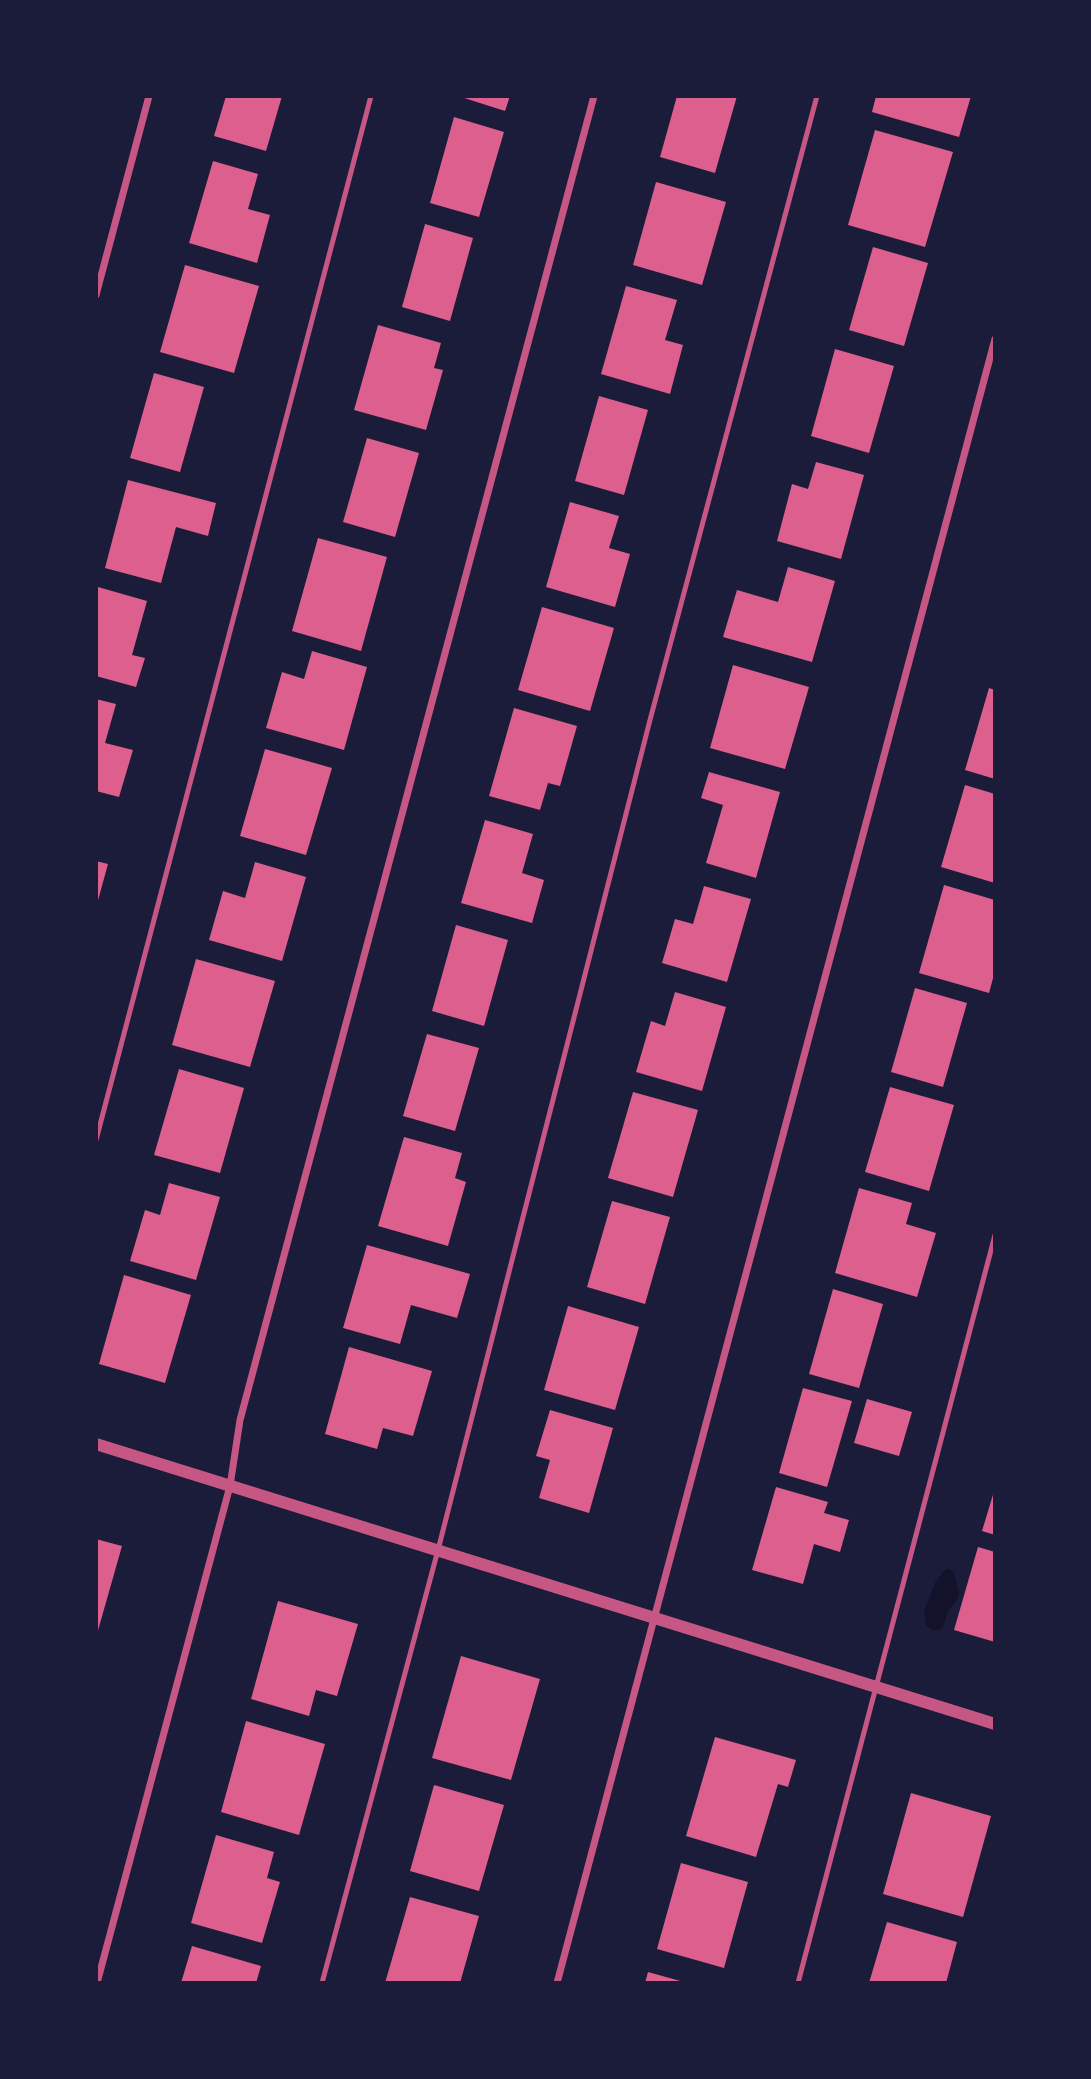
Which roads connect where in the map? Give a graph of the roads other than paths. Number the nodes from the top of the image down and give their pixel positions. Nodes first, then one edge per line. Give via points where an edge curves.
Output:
1 (149, 96) edge
2 (371, 96) edge
3 (594, 96) edge
4 (817, 96) edge
5 (96, 295) edge
6 (995, 339) edge
7 (96, 1140) edge
8 (995, 1235) edge
9 (96, 1444) edge
10 (230, 1486) junction
11 (438, 1550) junction
12 (654, 1618) junction
13 (877, 1687) junction
14 (995, 1724) edge
15 (97, 1983) edge
16 (322, 1983) edge
17 (557, 1983) edge
18 (798, 1983) edge

1 - 5 street
2 - 7 lane
3 - 10 street via 240,1420
4 - 11 lane via 650,720
6 - 12 street
8 - 13 lane
9 - 10 street
10 - 11 street
10 - 15 street
11 - 12 street
11 - 16 lane
12 - 13 street
12 - 17 street
13 - 14 street
13 - 18 lane

